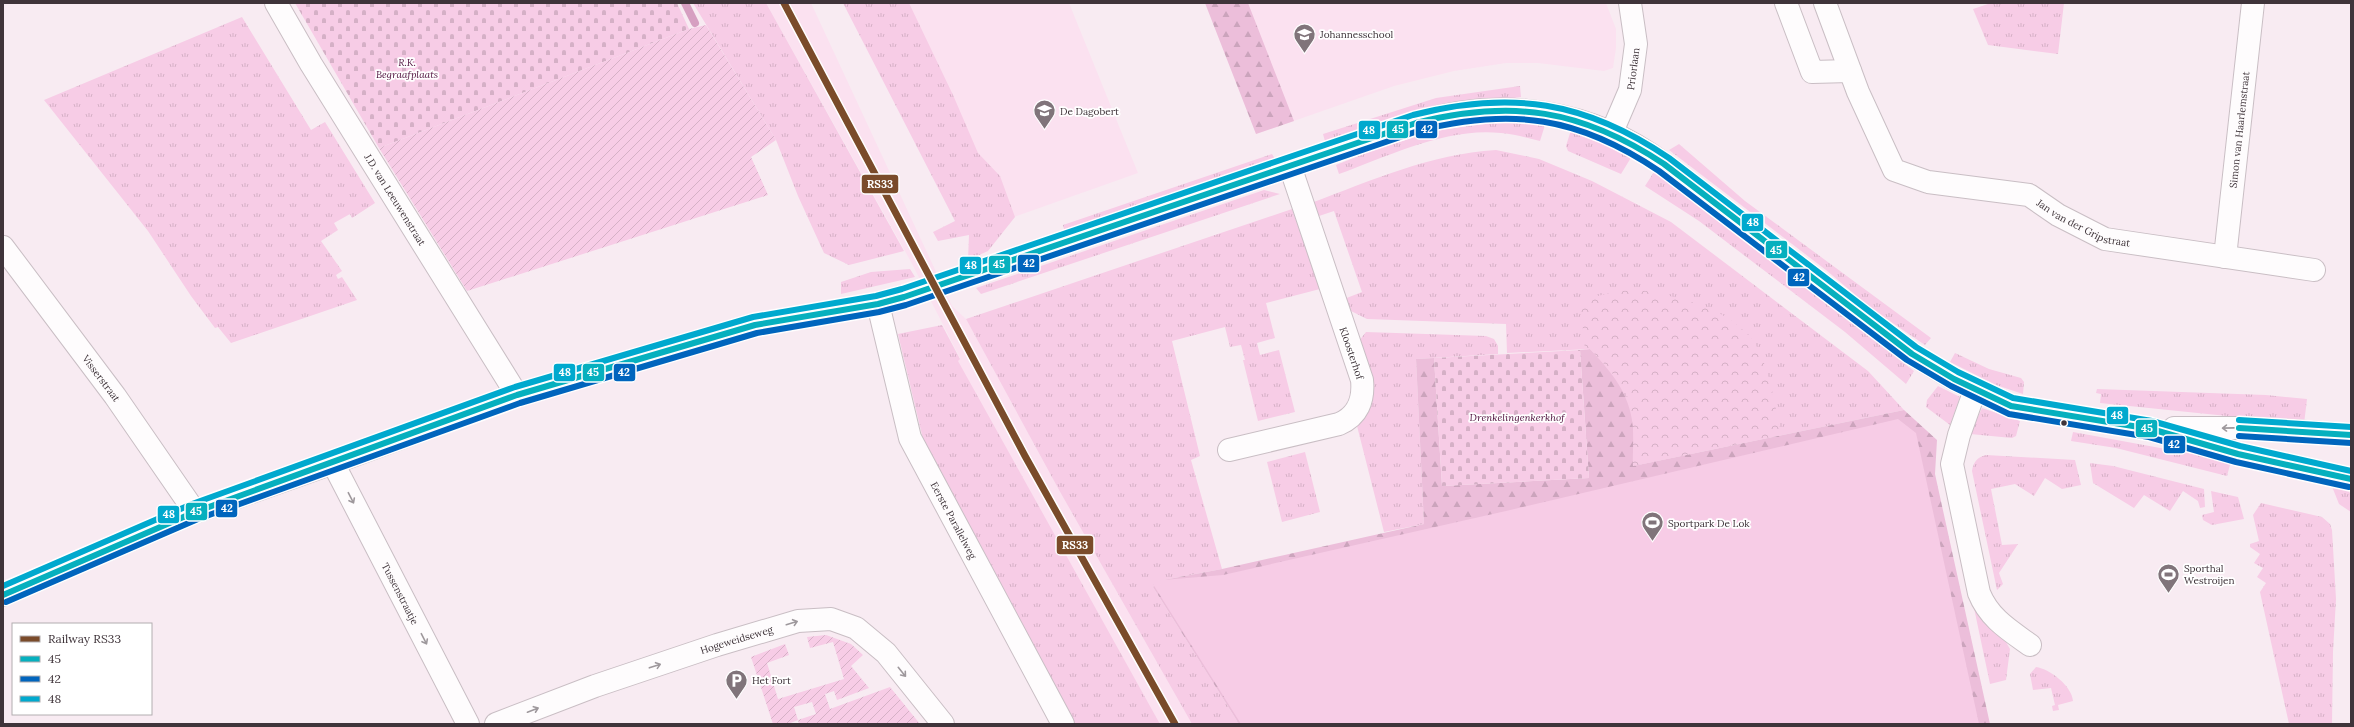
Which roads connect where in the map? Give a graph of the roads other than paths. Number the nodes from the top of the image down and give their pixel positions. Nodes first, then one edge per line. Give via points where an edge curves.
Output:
1 (276, 3) edge
2 (1630, 3) edge
3 (1786, 3) edge
4 (1825, 3) edge
5 (2253, 3) edge
6 (1850, 71) junction
7 (1612, 132) junction
8 (1290, 166) junction
9 (3, 247) edge
10 (2225, 256) junction
11 (2314, 270) dead end
12 (878, 304) junction
13 (1975, 390) junction
14 (517, 395) junction
15 (2151, 429) junction
16 (2351, 435) edge
17 (1229, 450) dead end
18 (333, 463) junction
19 (2351, 479) edge
20 (195, 512) junction
21 (3, 595) edge
22 (2030, 645) dead end
23 (468, 724) edge
24 (496, 724) edge
25 (943, 724) edge
26 (1063, 724) edge

1 - 14 street, J.D. van Leeuwenstraat
2 - 7 street, Priorlaan via 1636,44 1630,90
3 - 6 street via 1812,72
4 - 6 street, Jan van der Gripstraat
5 - 10 street, Simon van Haarlemstraat
6 - 10 street, Jan van der Gripstraat via 1894,170 1928,182 2029,195 2058,215 2105,239
7 - 8 street via 1579,120 1544,112 1504,111 1452,115 1416,123
7 - 13 street via 1655,157 1912,354
8 - 12 street
8 - 17 street, Kloosterhof via 1362,380 1363,396 1353,415 1339,424
9 - 20 street, Visserstraat via 115,396
10 - 11 street, Jan van der Gripstraat
12 - 14 street via 755,325
12 - 26 street, Eerste Parallelweg via 910,438
13 - 15 street via 2011,406 2027,410
13 - 22 street via 1952,464 1959,501 1984,606 1994,618
14 - 18 street
16 -> 15 street via 2247,428
15 - 19 street via 2238,454
18 - 20 street
18 -> 23 street, Tussenstraatje
20 - 21 street
24 -> 25 street, Hogeweidseweg via 596,686 717,646 798,621 831,618 856,628 886,652

